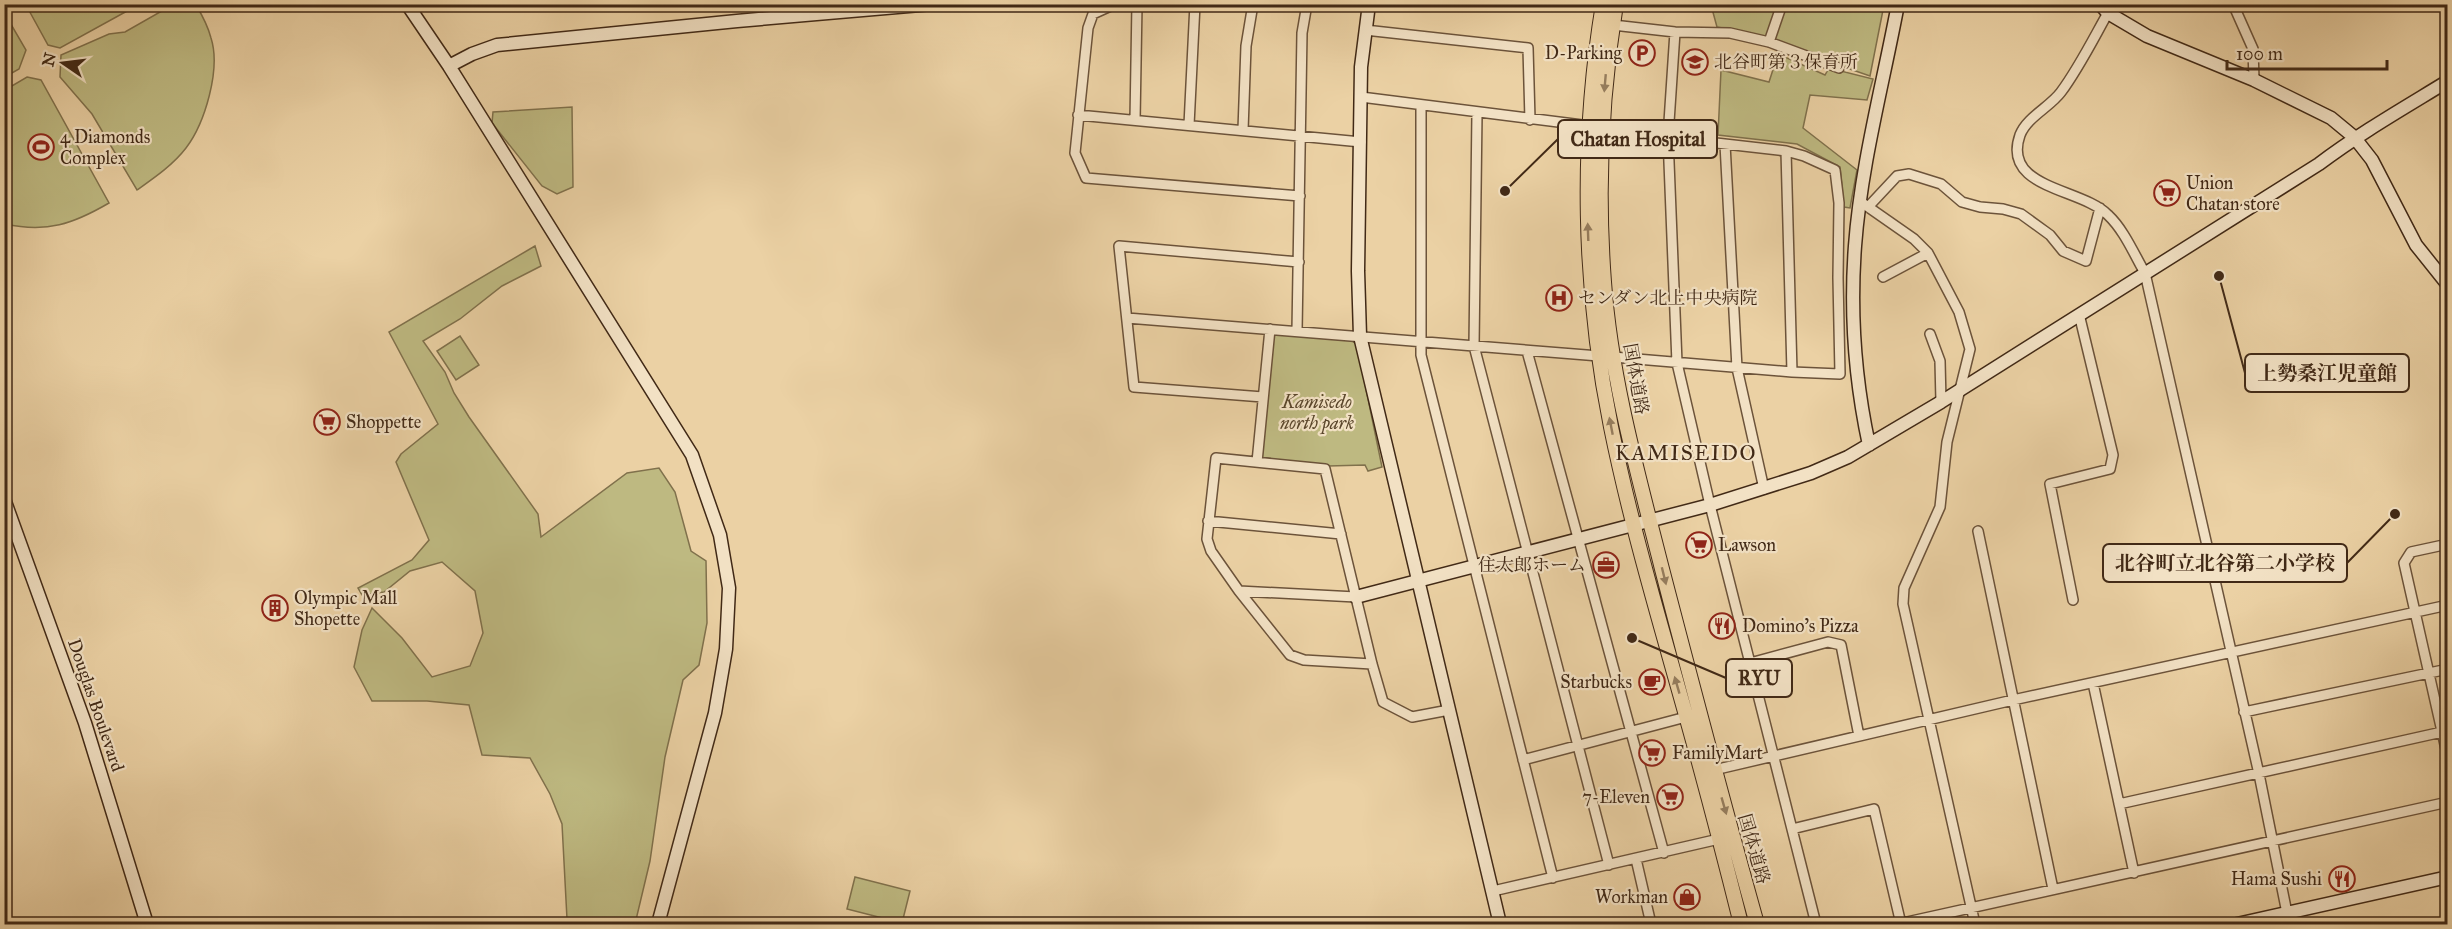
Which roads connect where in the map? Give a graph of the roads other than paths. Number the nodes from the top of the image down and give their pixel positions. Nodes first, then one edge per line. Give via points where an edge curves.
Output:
1 (407, 4) edge
2 (932, 4) edge
3 (1115, 4) edge
4 (1137, 4) edge
5 (1195, 4) edge
6 (1253, 4) edge
7 (1307, 4) edge
8 (1370, 4) edge
9 (1603, 4) edge
10 (1616, 4) edge
11 (1782, 4) edge
12 (1898, 4) edge
13 (2233, 4) edge
14 (2107, 7) edge
15 (1613, 25) junction
16 (1365, 30) junction
17 (1675, 32) junction
18 (1769, 42) junction
19 (448, 66) junction
20 (1839, 68) dead end
21 (2254, 80) junction
22 (2448, 81) edge
23 (1361, 97) junction
24 (1421, 106) junction
25 (1477, 113) junction
26 (1078, 115) junction
27 (1135, 120) junction
28 (1530, 120) junction
29 (1189, 125) junction
30 (1596, 128) junction
31 (1243, 130) junction
32 (1302, 135) junction
33 (1668, 137) junction
34 (2354, 137) junction
35 (1361, 142) junction
36 (1725, 144) junction
37 (1786, 152) junction
38 (1300, 196) junction
39 (1864, 205) junction
40 (2100, 208) junction
41 (1929, 253) junction
42 (1299, 262) junction
43 (2145, 273) junction
44 (1882, 277) dead end
45 (2448, 285) edge
46 (2079, 314) junction
47 (1127, 318) junction
48 (1270, 329) junction
49 (1297, 331) junction
50 (1930, 334) dead end
51 (1360, 336) junction
52 (1420, 341) junction
53 (1474, 346) junction
54 (1527, 351) junction
55 (1606, 356) junction
56 (1677, 363) junction
57 (1737, 368) junction
58 (1792, 372) junction
59 (1959, 391) junction
60 (1263, 397) junction
61 (1941, 402) junction
62 (1869, 445) junction
63 (1257, 462) junction
64 (1764, 489) junction
65 (4, 499) edge
66 (1710, 505) junction
67 (1649, 520) junction
68 (1208, 521) junction
69 (1633, 524) junction
70 (1978, 531) dead end
71 (1341, 534) junction
72 (1579, 539) junction
73 (2448, 544) edge
74 (1527, 553) junction
75 (1473, 567) junction
76 (1418, 582) junction
77 (1239, 591) junction
78 (1356, 597) junction
79 (2073, 600) dead end
80 (2448, 605) edge
81 (2414, 612) junction
82 (2231, 652) junction
83 (1750, 663) junction
84 (1371, 664) junction
85 (2448, 669) edge
86 (2428, 673) junction
87 (2094, 683) junction
88 (2013, 700) junction
89 (1449, 710) junction
90 (2244, 712) junction
91 (1686, 717) junction
92 (1929, 719) junction
93 (1632, 731) junction
94 (2442, 732) junction
95 (1859, 736) junction
96 (1578, 745) junction
97 (1773, 755) junction
98 (2448, 758) edge
99 (1523, 760) junction
100 (1714, 770) junction
101 (2259, 774) junction
102 (2448, 802) edge
103 (2119, 804) junction
104 (1792, 829) junction
105 (1719, 839) junction
106 (2272, 840) junction
107 (1664, 853) junction
108 (1636, 859) junction
109 (1609, 865) junction
110 (2134, 873) junction
111 (2448, 877) edge
112 (1553, 878) junction
113 (2054, 889) junction
114 (1493, 891) junction
115 (1971, 907) junction
116 (2287, 913) junction
117 (147, 924) edge
118 (658, 924) edge
119 (1500, 924) edge
120 (1651, 924) edge
121 (1741, 924) edge
122 (1757, 924) edge
123 (1816, 924) edge
124 (1900, 924) edge
125 (1974, 924) edge
126 (2237, 924) edge

1 - 19 street
2 - 19 street via 497,45
3 - 26 street via 1100,9 1089,20
4 - 27 street
5 - 29 street
6 - 31 street via 1246,46
7 - 32 street via 1302,33
8 - 16 street
9 - 30 main road, 国体道路 via 1594,71
10 - 15 main road, 国体道路
11 - 18 street
12 - 39 street
13 - 21 street via 2253,49
14 - 21 street via 2148,36
14 - 40 street via 2060,93 2020,134 2017,156 2027,174 2045,186
15 - 17 street
15 -> 30 main road, 国体道路
16 - 23 street
16 - 28 street via 1528,48
17 - 18 street via 1730,33
17 - 33 street
18 - 20 street
19 - 118 street via 692,454 720,534 729,588 726,649 715,713
21 - 34 street via 2315,108
22 - 34 street
23 - 24 street
23 - 35 street
24 - 25 street
24 - 52 street
25 - 28 street
25 - 53 street
26 - 27 street
26 - 38 street via 1074,153 1086,177
27 - 29 street
28 - 30 street
29 - 31 street
30 - 33 street
30 - 55 main road, 国体道路 via 1587,183 1588,235
31 - 32 street
32 - 35 street
32 - 38 street
33 - 36 street
33 - 56 street
34 - 43 street via 2319,164
34 - 45 street via 2372,160 2416,245
35 - 51 street
36 - 37 street
36 - 57 street
37 - 58 street
37 - 58 street via 1835,170 1839,203 1840,374
38 - 42 street
39 - 40 street via 1897,176 1909,174 1941,184 1962,202 2021,214 2050,235 2062,251 2086,261
39 - 41 street
39 - 62 street via 1853,288 1861,408
40 - 43 street via 2109,215
41 - 44 street
41 - 59 street via 1959,312 1970,349
42 - 47 street via 1119,246
42 - 49 street
43 - 46 street
43 - 82 street
46 - 59 street
46 - 79 street via 2113,455 2110,469 2050,484
47 - 48 street
47 - 60 street via 1134,387
48 - 49 street
48 - 60 street
49 - 51 street
50 - 61 street via 1940,361
51 - 52 street
51 - 76 street
52 - 53 street
52 - 75 street
53 - 54 street
53 - 74 street
54 - 55 street
54 - 72 street
55 - 56 street
55 - 67 main road, 国体道路
69 -> 55 main road, 国体道路 via 1611,427
56 - 57 street
56 - 66 street
57 - 58 street
57 - 64 street
59 - 61 street
59 - 92 street via 1947,442 1940,507 1904,588 1903,604
60 - 63 street
61 - 62 street
62 - 64 street via 1811,473
63 - 68 street via 1216,458
63 - 71 street via 1325,468
64 - 66 street
65 - 117 street, Douglas Boulevard via 85,723
66 - 67 street
66 - 83 street
67 - 69 street
67 -> 100 main road, 国体道路
68 - 71 street
68 - 77 street via 1211,551
69 - 72 street
91 -> 69 main road, 国体道路
70 - 88 street
71 - 78 street
72 - 74 street
72 - 93 street
73 - 81 street via 2407,556 2404,563
74 - 75 street
74 - 96 street
75 - 76 street
75 - 99 street
76 - 78 street
76 - 89 street
77 - 78 street
77 - 84 street via 1290,655 1304,660
78 - 84 street
80 - 81 street
81 - 82 street
81 - 86 street
82 - 87 street
82 - 90 street
83 - 95 street via 1828,642 1841,645
83 - 97 street
84 - 89 street via 1383,702 1390,707 1412,717
85 - 86 street
86 - 90 street
86 - 94 street
87 - 88 street
87 - 103 street
88 - 92 street
88 - 113 street
89 - 114 street
90 - 101 street
91 - 93 street
91 - 105 main road, 国体道路
92 - 95 street
92 - 115 street
93 - 96 street
93 - 107 street
94 - 98 street
94 - 101 street
95 - 97 street
96 - 99 street
96 - 109 street
97 - 100 street
97 - 104 street
99 - 112 street
100 -> 122 main road, 国体道路
101 - 103 street
101 - 106 street
102 - 106 street
103 - 110 street
104 - 123 street
104 - 124 street via 1874,809
105 - 107 street
105 - 121 main road, 国体道路
106 - 110 street
106 - 116 street
107 - 108 street
108 - 109 street
108 - 120 street
109 - 112 street
110 - 113 street
111 - 116 street
112 - 114 street
113 - 115 street
114 - 119 street
115 - 124 street
115 - 125 street
116 - 126 street

